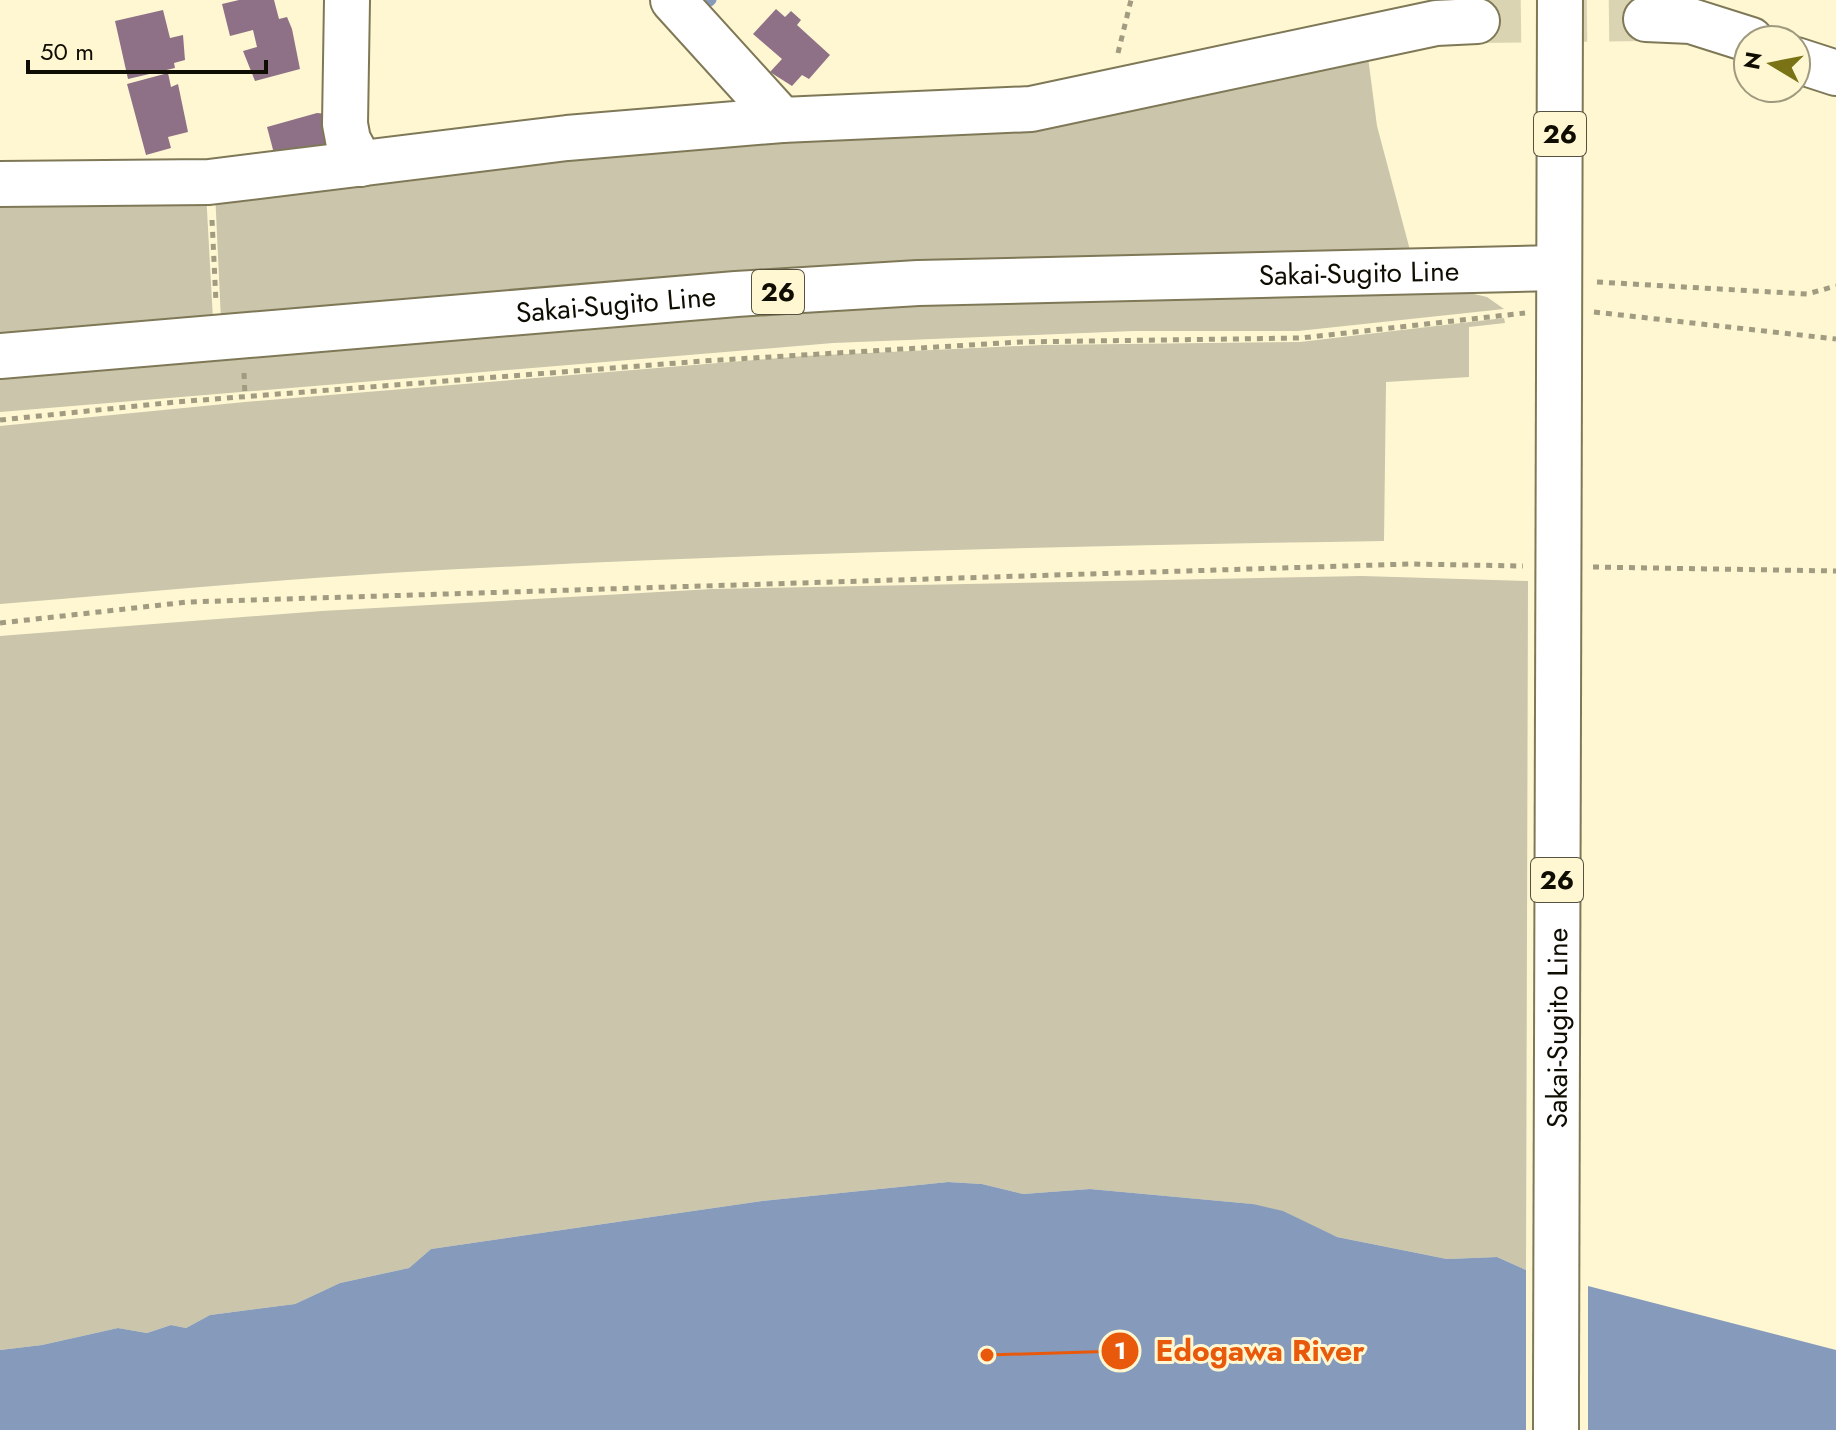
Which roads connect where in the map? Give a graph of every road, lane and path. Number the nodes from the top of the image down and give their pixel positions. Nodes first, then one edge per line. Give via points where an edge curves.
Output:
1 (347, 0) edge
2 (673, 0) edge
3 (1131, 0) edge
4 (1560, 0) edge
5 (1646, 19) tunnel mouth
6 (1477, 21) tunnel mouth
7 (1732, 34) edge
8 (1118, 53) dead end
9 (1812, 65) edge
10 (1836, 73) edge
11 (782, 120) junction
12 (361, 164) junction
13 (0, 184) edge
14 (211, 211) dead end
15 (1559, 268) junction
16 (1836, 286) edge
17 (216, 305) dead end
18 (1559, 311) junction
19 (1836, 339) edge
20 (0, 356) edge
21 (244, 360) dead end
22 (245, 397) junction
23 (0, 420) edge
24 (1536, 566) dead end
25 (1584, 567) dead end
26 (1836, 571) edge
27 (0, 623) edge
28 (1556, 1430) edge

1 - 12 main road via 345,124
2 - 11 main road
3 - 8 path
4 - 15 main road, 26
5 - 7 main road via 1691,21
6 - 11 main road via 1436,23 1031,109
9 - 10 main road
11 - 12 main road via 567,138
12 - 13 main road via 209,182
14 - 17 path
15 - 16 path via 1582,282 1807,294
15 - 18 main road, Sakai-Sugito Line / 26
15 - 20 main road, Sakai-Sugito Line / 26 via 918,283
18 - 19 path
18 - 22 path via 1301,338 1004,343
18 - 28 main road, Sakai-Sugito Line / 26, bridge
21 - 22 path
22 - 23 path
24 - 27 path via 1379,565 188,602
25 - 26 path

